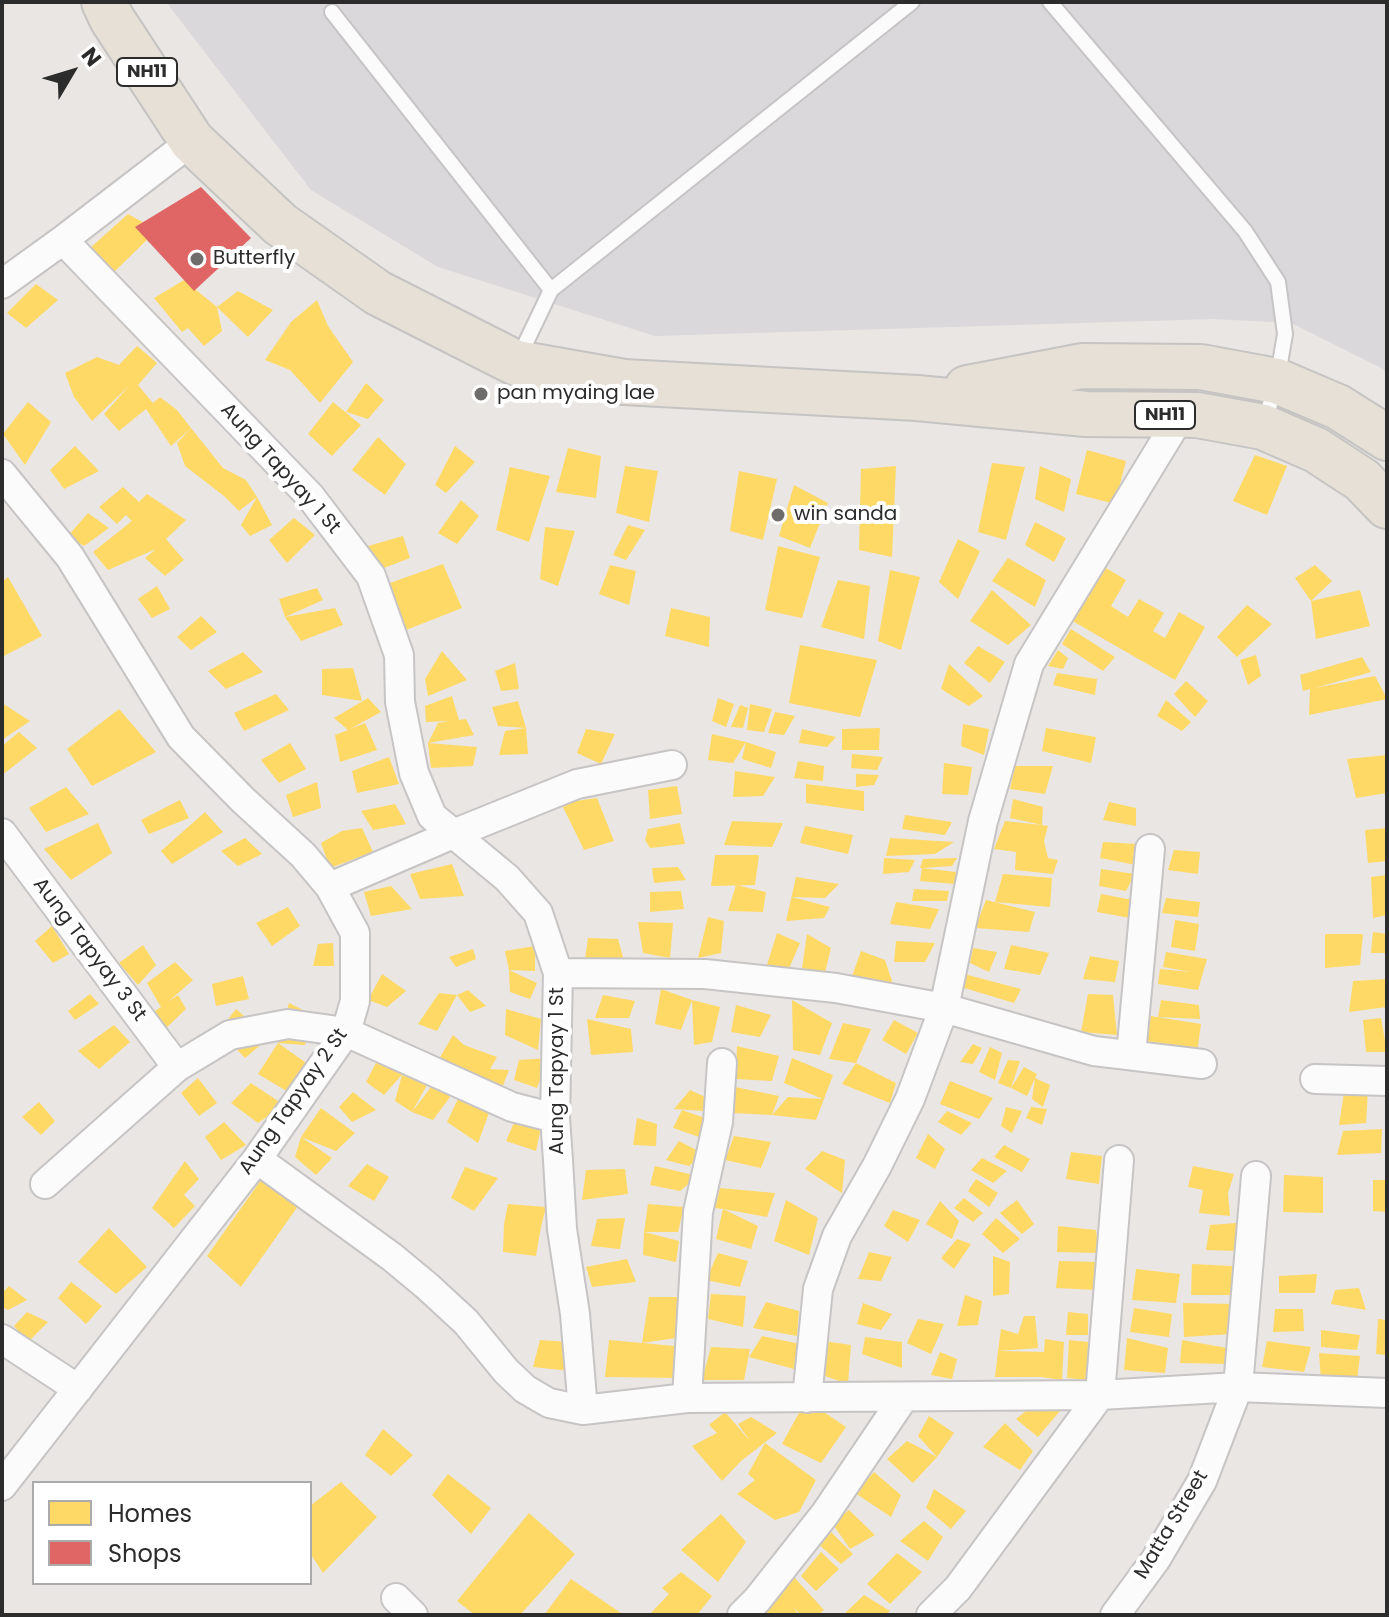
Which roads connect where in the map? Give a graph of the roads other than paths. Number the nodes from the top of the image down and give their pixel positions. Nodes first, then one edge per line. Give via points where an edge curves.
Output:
1 (104, 2) edge
2 (912, 2) edge
3 (1050, 2) edge
4 (332, 12) dead end
5 (192, 141) junction
6 (63, 240) junction
7 (2, 284) edge
8 (551, 290) junction
9 (516, 363) junction
10 (1277, 381) junction
11 (917, 398) junction
12 (1181, 415) junction
13 (1263, 427) junction
14 (1387, 438) edge
15 (2, 474) edge
16 (1387, 506) edge
17 (672, 765) dead end
18 (2, 833) edge
19 (453, 834) junction
20 (1150, 849) dead end
21 (330, 887) junction
22 (558, 973) junction
23 (944, 1008) junction
24 (346, 1032) junction
25 (1131, 1055) junction
26 (722, 1063) dead end
27 (1202, 1064) dead end
28 (177, 1067) junction
29 (1315, 1079) dead end
30 (1387, 1081) edge
31 (555, 1118) junction
32 (257, 1159) junction
33 (1119, 1160) dead end
34 (1256, 1176) dead end
35 (45, 1184) dead end
36 (2, 1339) edge
37 (1238, 1387) junction
38 (78, 1389) junction
39 (1387, 1393) edge
40 (1100, 1395) junction
41 (904, 1397) junction
42 (687, 1398) junction
43 (807, 1398) junction
44 (583, 1410) junction
45 (2, 1486) edge
46 (742, 1615) edge
47 (931, 1615) edge
48 (1115, 1615) edge

1 - 5 highway, NH11
2 - 8 lane
3 - 10 lane via 1245,231 1278,282 1285,334
4 - 8 lane
5 - 6 street
5 - 9 highway, NH11 via 280,224 378,293
6 - 7 street
6 - 19 street, Aung Tapyay 1 St via 310,496 371,576 399,655 400,702 414,773 432,816
8 - 9 lane
9 - 11 highway, NH11 via 624,382
10 - 11 highway, NH11 via 1201,367 1082,366
10 - 13 lane
10 - 14 highway, NH11 via 1338,407
11 - 12 highway, NH11 via 1086,414
12 - 13 highway, NH11
12 - 23 street via 1029,664 983,821
13 - 16 highway, NH11 via 1316,450 1362,480
15 - 21 street, Aung Tapyay 2 St via 70,557 181,737
17 - 19 street via 577,784
18 - 28 street, Aung Tapyay 3 St
19 - 21 street
19 - 22 street, Aung Tapyay 1 St via 507,878 538,913
20 - 25 street
21 - 24 street, Aung Tapyay 2 St via 355,933 355,1001
22 - 23 street via 705,974 836,988
22 - 31 street, Aung Tapyay 1 St
23 - 25 street via 1094,1051
23 - 43 street via 910,1099 837,1236 818,1289
24 - 28 street via 288,1024 230,1035
24 - 31 street via 512,1107
24 - 32 street, Aung Tapyay 2 St
25 - 27 street
26 - 42 street via 718,1122 698,1212
28 - 35 street
29 - 30 street
31 - 44 street, Aung Tapyay 1 St
32 - 38 street, Aung Tapyay 2 St
32 - 44 street via 415,1276 466,1322 525,1389 549,1403
33 - 40 street
34 - 37 street, Matta Street
36 - 38 street
37 - 39 street
37 - 40 street
37 - 48 street, Matta Street via 1202,1481
38 - 45 street, Aung Tapyay 2 St
40 - 41 street
40 - 47 street via 958,1588
41 - 43 street
41 - 46 street via 825,1514
42 - 43 street
42 - 44 street

